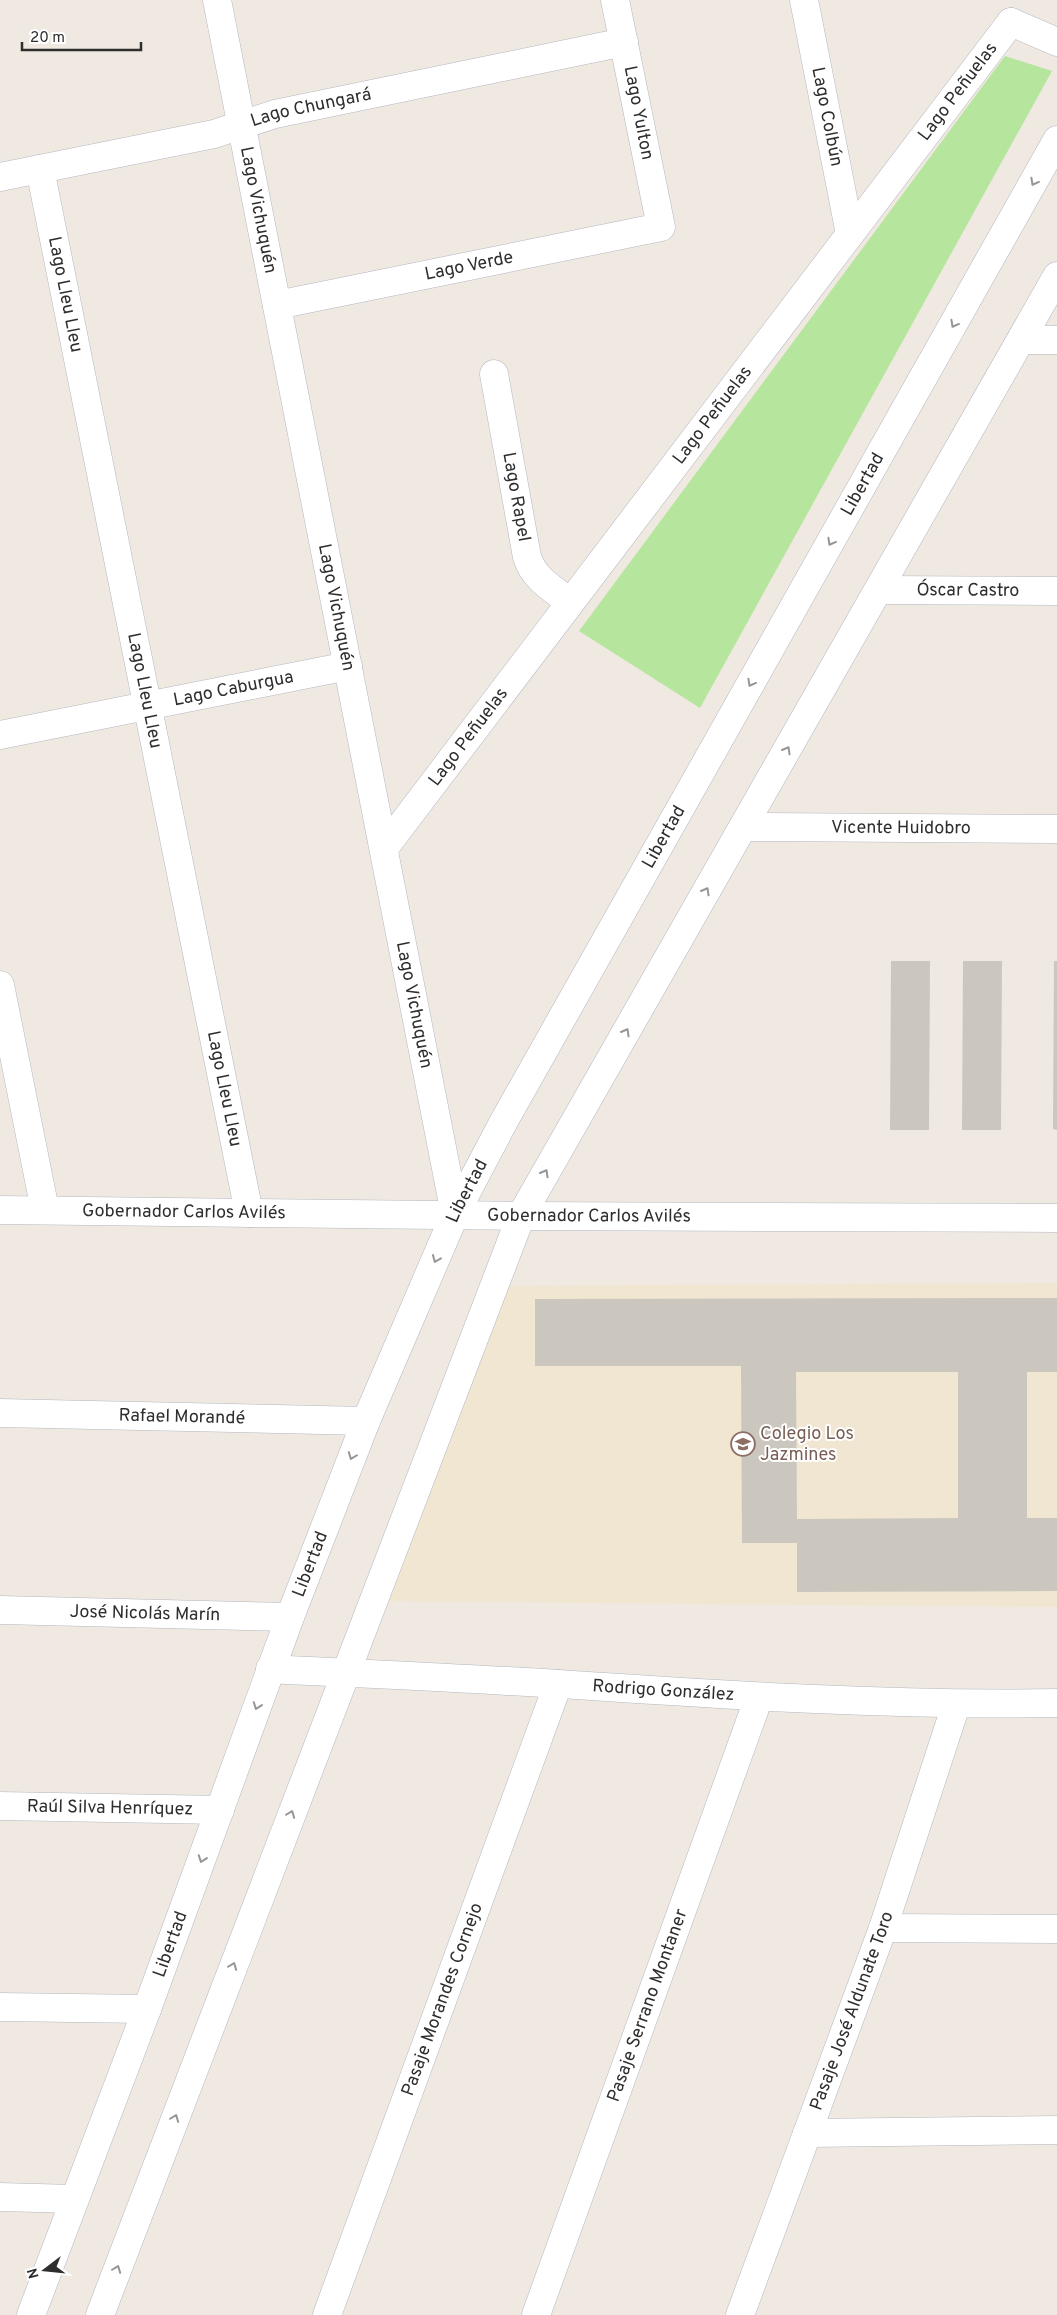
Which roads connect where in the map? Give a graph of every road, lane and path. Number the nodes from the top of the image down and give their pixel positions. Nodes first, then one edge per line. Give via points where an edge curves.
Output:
1 (216, 0) edge
2 (615, 0) edge
3 (804, 0) edge
4 (1009, 11) edge
5 (624, 42) junction
6 (1057, 42) edge
7 (241, 125) junction
8 (1057, 140) edge
9 (40, 169) junction
10 (0, 177) edge
11 (661, 227) joint
12 (850, 234) junction
13 (1057, 276) edge
14 (277, 304) junction
15 (1022, 340) junction
16 (1057, 340) edge
17 (494, 374) dead end
18 (879, 590) junction
19 (1057, 590) edge
20 (570, 602) junction
21 (348, 666) junction
22 (147, 706) junction
23 (0, 735) edge
24 (743, 827) junction
25 (1057, 829) edge
26 (384, 847) junction
27 (0, 985) edge
28 (0, 1210) edge
29 (45, 1210) junction
30 (249, 1213) junction
31 (455, 1214) junction
32 (521, 1216) junction
33 (1057, 1218) edge
34 (0, 1413) edge
35 (366, 1421) junction
36 (0, 1610) edge
37 (290, 1617) junction
38 (270, 1669) junction
39 (346, 1672) junction
40 (558, 1684) junction
41 (759, 1697) junction
42 (1057, 1703) edge
43 (956, 1705) junction
44 (0, 1806) edge
45 (220, 1810) junction
46 (883, 1928) junction
47 (1057, 1929) edge
48 (0, 2007) edge
49 (147, 2009) junction
50 (1057, 2130) edge
51 (807, 2132) junction
52 (0, 2197) edge
53 (74, 2199) junction
54 (31, 2315) edge
55 (100, 2315) edge
56 (328, 2315) edge
57 (536, 2315) edge
58 (740, 2315) edge

1 - 7 street, Lago Vichuquén
2 - 5 street, Lago Yulton
3 - 12 street, Lago Colbún
4 - 6 street, Lago Peñuelas
4 - 12 street, Lago Peñuelas
5 - 7 street, Lago Chungará via 275,114
5 - 11 street, Lago Yulton
7 - 9 street, Lago Chungará via 214,134
7 - 14 street, Lago Vichuquén
8 -> 31 street, Libertad via 504,1121
9 - 10 street, Lago Chungará
9 - 22 street, Lago Lleu Lleu
11 - 14 street, Lago Verde
12 - 20 street, Lago Peñuelas
13 - 15 street
14 - 21 street, Lago Vichuquén
15 - 16 street
15 - 18 street
17 - 20 street, Lago Rapel via 527,557 540,580
18 - 19 street, Óscar Castro
24 -> 18 street
20 - 26 street, Lago Peñuelas
21 - 22 street, Lago Caburgua
21 - 26 street, Lago Vichuquén
22 - 23 street, Lago Caburgua
22 - 30 street, Lago Lleu Lleu
24 - 25 street, Vicente Huidobro
32 -> 24 street
26 - 31 street, Lago Vichuquén
27 - 29 street
28 - 29 street, Gobernador Carlos Avilés
29 - 30 street, Gobernador Carlos Avilés
30 - 31 street, Gobernador Carlos Avilés
31 - 32 street, Gobernador Carlos Avilés
31 -> 35 street, Libertad
32 - 33 street, Gobernador Carlos Avilés
32 - 39 street
34 - 35 street, Rafael Morandé
35 -> 37 street, Libertad
36 - 37 street, José Nicolás Marín
37 - 38 street, Libertad
38 - 39 street, Rodrigo González
38 -> 45 street, Libertad
39 - 40 street, Rodrigo González
55 -> 39 street
40 - 41 street, Rodrigo González
40 - 56 street, Pasaje Morandes Cornejo
41 - 43 street, Rodrigo González
41 - 57 street, Pasaje Serrano Montaner
42 - 43 street, Rodrigo González
43 - 46 street, Pasaje José Aldunate Toro
44 - 45 street, Raúl Silva Henríquez
45 -> 49 street, Libertad
46 - 47 street
46 - 51 street, Pasaje José Aldunate Toro
48 - 49 street
49 - 53 street, Libertad
50 - 51 street
51 - 58 street, Pasaje José Aldunate Toro
52 - 53 street
53 - 54 street, Libertad

